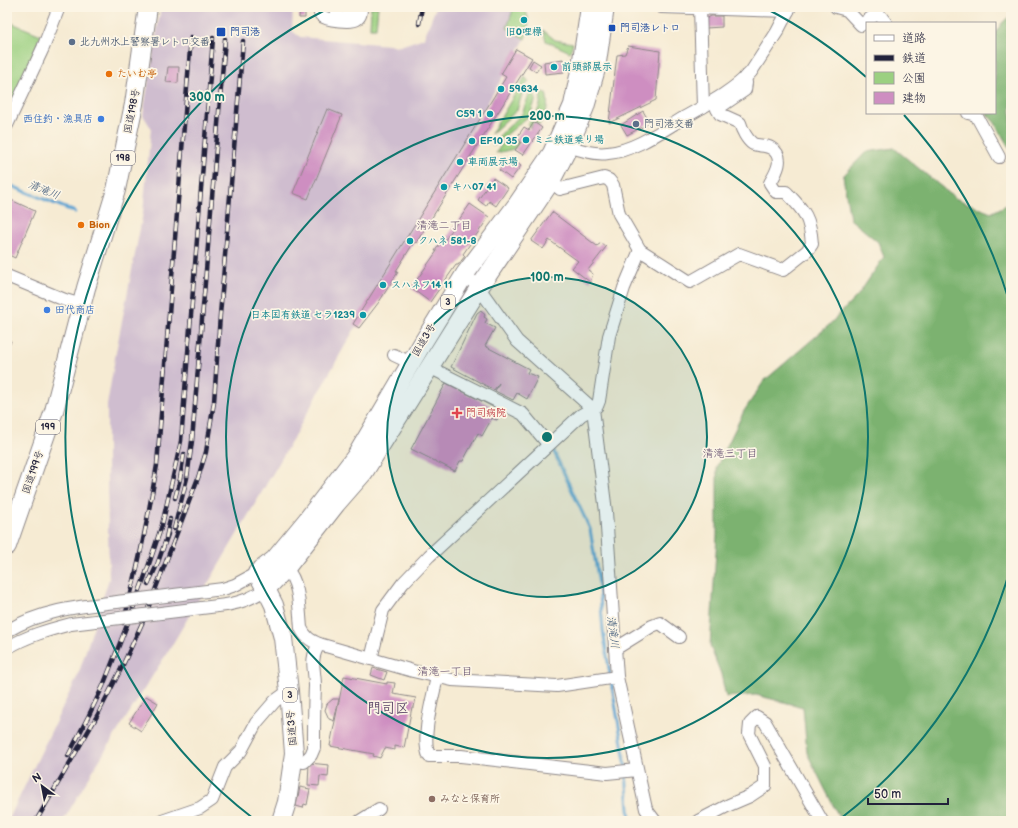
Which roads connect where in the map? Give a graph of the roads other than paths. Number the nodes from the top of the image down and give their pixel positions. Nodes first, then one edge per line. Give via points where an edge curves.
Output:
1 (59, 7) edge
2 (148, 7) edge
3 (319, 7) edge
4 (336, 7) edge
5 (350, 7) edge
6 (361, 7) edge
7 (590, 7) edge
8 (605, 7) edge
9 (661, 7) edge
10 (836, 7) edge
11 (700, 8) edge
12 (789, 9) edge
13 (342, 20) junction
14 (885, 22) edge
15 (746, 77) junction
16 (703, 107) junction
17 (972, 114) edge
18 (7, 125) edge
19 (569, 146) junction
20 (999, 157) dead end
21 (551, 181) junction
22 (640, 250) junction
23 (465, 274) junction
24 (7, 276) edge
25 (479, 288) junction
26 (82, 305) junction
27 (394, 355) dead end
28 (411, 363) junction
29 (429, 367) junction
30 (593, 409) junction
31 (548, 444) junction
32 (7, 546) edge
33 (286, 568) junction
34 (257, 573) junction
35 (266, 589) junction
36 (7, 631) edge
37 (679, 637) dead end
38 (319, 644) junction
39 (7, 648) edge
40 (615, 649) junction
41 (372, 659) junction
42 (437, 677) junction
43 (617, 677) junction
44 (289, 691) junction
45 (293, 760) junction
46 (637, 770) junction
47 (379, 809) dead end
48 (284, 820) edge
49 (162, 821) edge
50 (360, 821) edge
51 (655, 821) edge
52 (698, 821) edge
53 (822, 821) edge

1 - 18 street
2 - 26 highway, 国道198号 / 198 via 134,104 116,190
3 - 13 street via 319,13 326,19
4 - 13 street via 336,17
5 - 13 street via 349,15
6 - 13 street via 358,18 353,21
7 - 23 highway, 国道3号 / 3 via 572,105 552,153
8 - 19 highway, 国道3号 / 3 via 596,69 586,107
9 - 11 street
10 - 14 street via 847,10 861,25 878,13
11 - 12 street
11 - 16 street
12 - 15 street via 777,32
15 - 16 street
15 - 22 street via 745,90 717,110 720,114 740,123 753,144 772,148 777,153 780,163 770,183 776,192 786,192 803,210 811,228 812,244 783,270 739,254 690,282
16 - 19 street via 657,134 622,150 594,154
17 - 20 street via 976,115
19 - 21 highway, 国道3号 / 3
21 - 22 street via 560,189 604,178 608,180 613,185 619,214
21 - 25 highway, 国道3号 / 3
22 - 30 street via 624,288 609,336 599,401
23 - 25 street
23 - 28 highway, 国道3号 / 3
24 - 26 street
25 - 29 highway, 国道3号 / 3
25 - 30 street via 517,341
26 - 32 highway, 国道199号 / 199 via 54,411
27 - 28 street
28 - 34 highway, 国道3号 / 3 via 356,456 274,560
29 - 31 street via 523,414
29 - 33 highway, 国道3号 / 3 via 364,472
30 - 31 street via 581,415
30 - 40 street via 606,512
31 - 41 street via 403,583 383,610
33 - 35 highway, 国道3号 / 3
33 - 38 street via 296,582 301,628 309,639
34 - 35 highway, 国道3号 / 3
34 - 36 street, bridge via 223,589 70,608 44,614
35 - 39 street, bridge via 241,603 71,624 46,630
35 - 44 highway, 国道3号 / 3 via 274,604 283,638
37 - 40 street via 660,624 652,626
38 - 41 street
38 - 45 street via 312,663 315,681 314,748 304,762
40 - 43 street
41 - 42 street
42 - 43 street via 557,686
42 - 46 street via 428,720 426,750 429,756 461,756 607,773
43 - 46 street
44 - 45 highway, 国道3号 / 3
44 - 49 street via 256,723 241,751 225,767 212,800 200,808
45 - 48 highway, 国道3号 / 3
46 - 51 street via 646,809
47 - 50 street
52 - 53 street via 765,786 765,766 749,734 750,724 757,717 765,722

